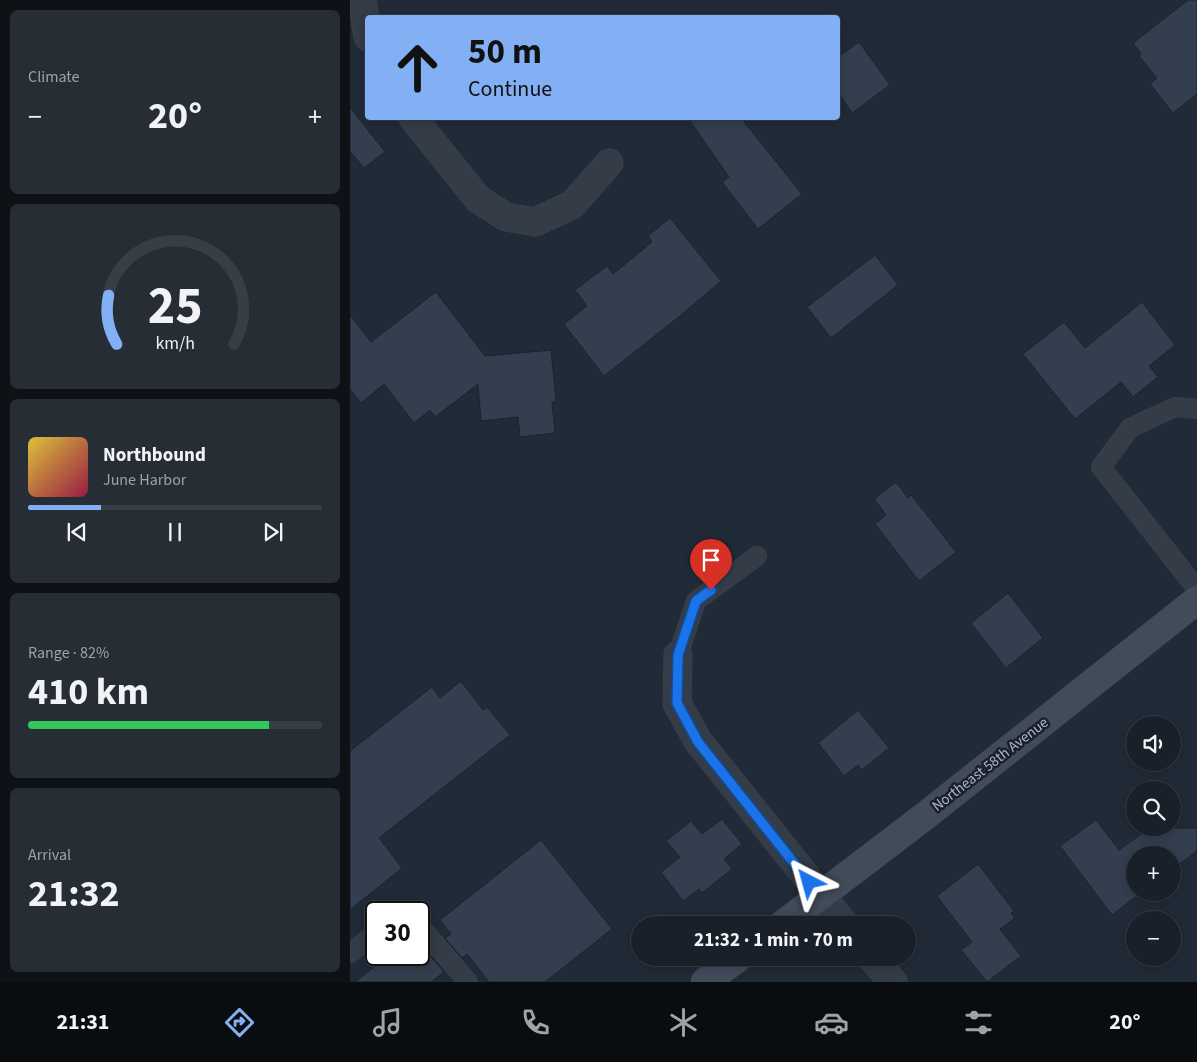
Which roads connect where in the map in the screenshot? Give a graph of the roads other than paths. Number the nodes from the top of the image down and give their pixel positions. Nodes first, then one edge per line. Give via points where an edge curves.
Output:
1 (362, 0) edge
2 (365, 18) edge
3 (415, 120) edge
4 (609, 163) dead end
5 (1197, 409) edge
6 (757, 556) dead end
7 (1197, 589) edge
8 (1197, 600) edge
9 (678, 655) joint
10 (820, 896) junction
11 (794, 916) edge
12 (837, 916) edge
13 (430, 939) edge
14 (365, 941) edge
15 (350, 953) edge
16 (727, 966) edge
17 (879, 966) edge
18 (468, 982) edge
19 (705, 982) edge
20 (893, 982) edge

1 - 2 street
3 - 4 street via 478,199 506,217 535,222 572,205
5 - 7 lane via 1175,407 1130,428 1101,467
6 - 9 lane via 696,601
8 - 10 street, Northeast 58th Avenue
9 - 10 street via 677,703 698,742
10 - 11 street, Northeast 58th Avenue
10 - 12 street
13 - 18 lane
14 - 15 lane
16 - 19 street
17 - 20 street

